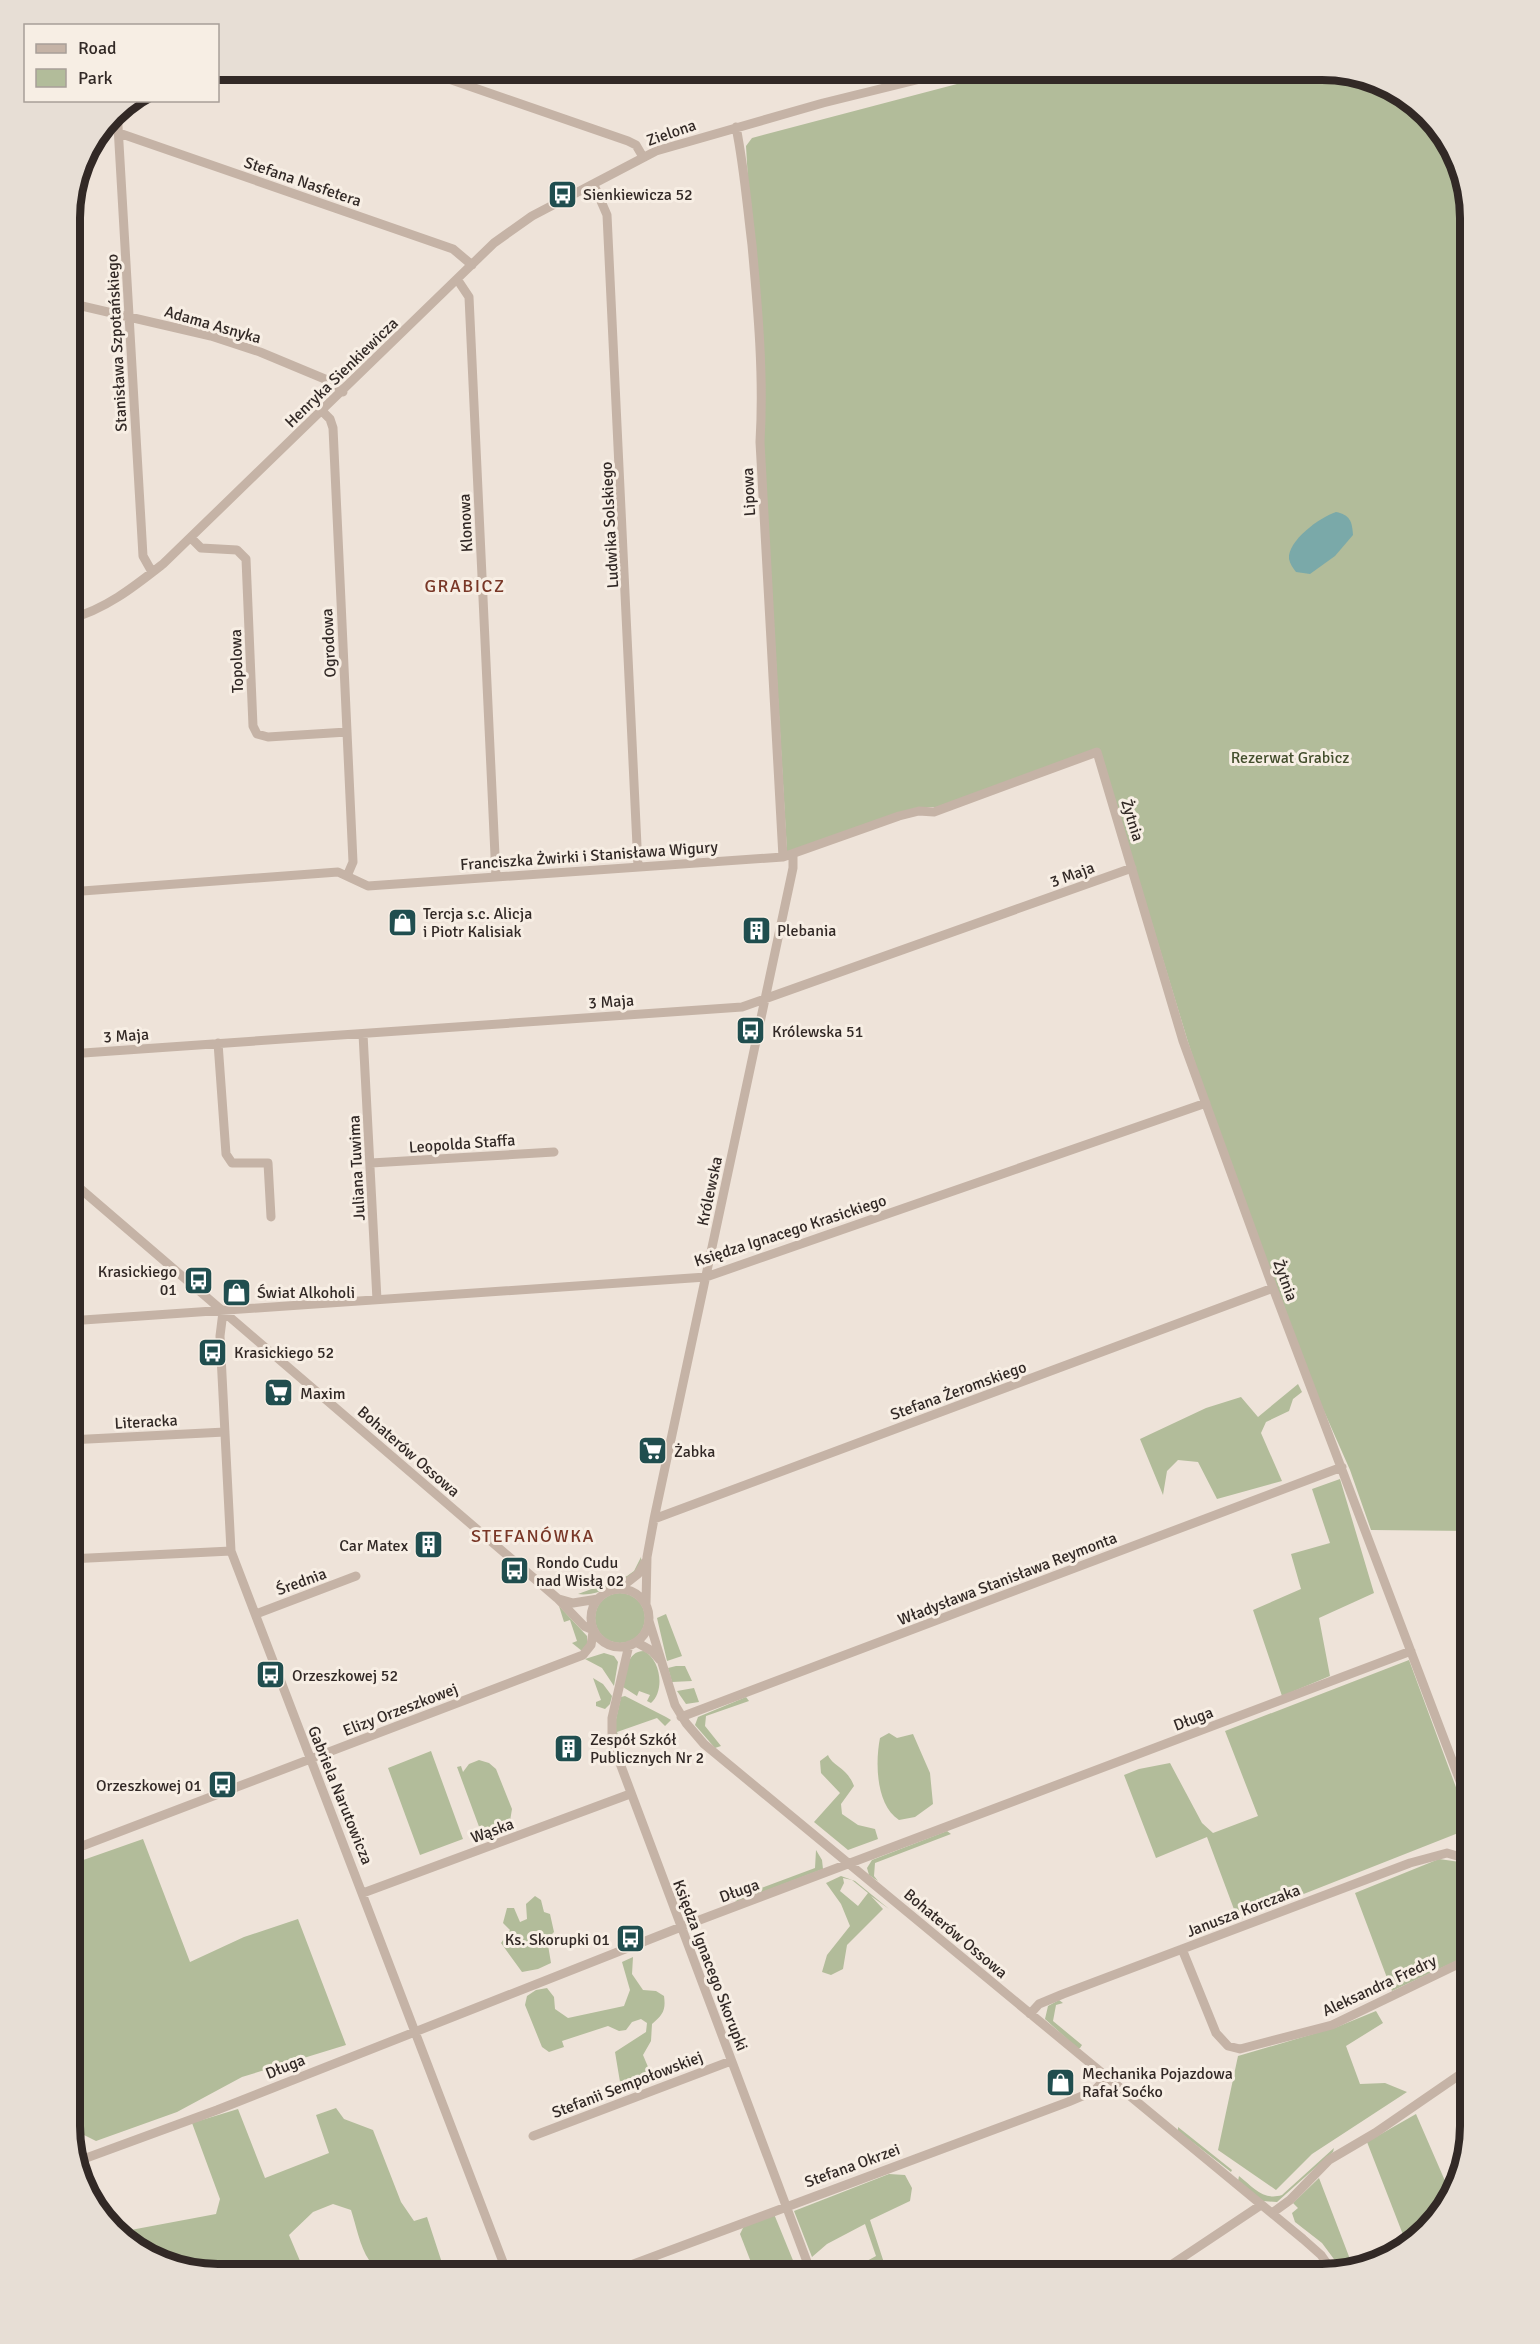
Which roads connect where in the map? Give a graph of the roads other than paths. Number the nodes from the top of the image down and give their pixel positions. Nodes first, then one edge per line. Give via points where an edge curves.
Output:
1 (449, 79) edge
2 (914, 80) edge
3 (118, 122) edge
4 (736, 127) junction
5 (119, 133) junction
6 (643, 158) junction
7 (594, 185) junction
8 (472, 265) junction
9 (457, 279) junction
10 (80, 306) edge
11 (129, 317) junction
12 (343, 392) junction
13 (323, 412) junction
14 (191, 538) junction
15 (152, 572) junction
16 (80, 615) edge
17 (347, 732) junction
18 (1097, 752) joint
19 (788, 856) junction
20 (638, 867) junction
21 (1132, 868) junction
22 (347, 876) junction
23 (496, 877) junction
24 (80, 891) edge
25 (764, 1001) junction
26 (363, 1034) junction
27 (219, 1043) junction
28 (80, 1053) edge
29 (1206, 1103) junction
30 (554, 1152) dead end
31 (371, 1163) junction
32 (79, 1188) edge
33 (271, 1217) dead end
34 (706, 1277) junction
35 (1273, 1288) junction
36 (377, 1300) junction
37 (223, 1312) junction
38 (79, 1320) edge
39 (225, 1432) junction
40 (79, 1439) edge
41 (1342, 1467) junction
42 (654, 1519) junction
43 (231, 1551) junction
44 (647, 1557) junction
45 (79, 1558) edge
46 (356, 1576) dead end
47 (619, 1589) junction
48 (556, 1598) junction
49 (598, 1599) junction
50 (646, 1604) junction
51 (256, 1614) junction
52 (649, 1621) junction
53 (592, 1630) junction
54 (633, 1644) junction
55 (614, 1646) junction
56 (1411, 1651) junction
57 (624, 1662) junction
58 (662, 1662) junction
59 (681, 1717) junction
60 (310, 1760) junction
61 (1460, 1781) edge
62 (630, 1794) junction
63 (79, 1847) edge
64 (1460, 1857) edge
65 (848, 1864) junction
66 (363, 1893) junction
67 (681, 1927) junction
68 (1182, 1949) junction
69 (1460, 1963) edge
70 (1030, 2014) junction
71 (415, 2030) junction
72 (731, 2061) junction
73 (1460, 2075) edge
74 (1106, 2078) junction
75 (534, 2136) dead end
76 (83, 2159) edge
77 (1261, 2205) junction
78 (785, 2206) junction
79 (1272, 2213) junction
80 (504, 2264) edge
81 (633, 2264) edge
82 (808, 2264) edge
83 (1172, 2264) edge
84 (1327, 2264) edge

1 - 6 street, Zielona via 628,141 636,145
2 - 4 street, Zielona
3 - 5 street, Stanisława Szpotańskiego
4 - 6 street, Zielona
4 - 19 street, Lipowa via 756,289 760,442
5 - 8 street, Stefana Nasfetera via 453,249
5 - 11 street, Stanisława Szpotańskiego
6 - 7 street, Henryka Sienkiewicza
7 - 8 street, Henryka Sienkiewicza via 521,223
7 - 20 street, Ludwika Solskiego via 606,210 608,226
8 - 9 street, Henryka Sienkiewicza
9 - 12 street, Henryka Sienkiewicza
9 - 23 street, Klonowa via 469,297
10 - 11 street, Adama Asnyka
11 - 12 street, Adama Asnyka via 260,352 332,382
11 - 15 street, Stanisława Szpotańskiego via 143,556
12 - 13 street, Henryka Sienkiewicza
13 - 14 street, Henryka Sienkiewicza
13 - 17 street, Ogrodowa via 333,428
14 - 15 street, Henryka Sienkiewicza
14 - 17 street, Topolowa via 201,548 237,550 246,559 253,726 257,734 268,737
15 - 16 street, Henryka Sienkiewicza via 97,609
17 - 22 street, Ogrodowa via 353,862
18 - 19 street, Franciszka Żwirki i Stanisława Wigury via 934,812 899,816
18 - 21 street, Żytnia
19 - 20 street, Franciszka Żwirki i Stanisława Wigury
19 - 25 street, Królewska
20 - 23 street, Franciszka Żwirki i Stanisława Wigury
21 - 25 street, 3 Maja
21 - 29 street, Żytnia
22 - 23 street, Franciszka Żwirki i Stanisława Wigury via 368,886
22 - 24 street, Franciszka Żwirki i Stanisława Wigury via 338,872
25 - 26 street, 3 Maja via 742,1007
25 - 34 street, Królewska
26 - 27 street, 3 Maja
26 - 31 street, Juliana Tuwima
27 - 28 street, 3 Maja
27 - 33 street via 226,1154 232,1163 268,1163
29 - 34 street, Księdza Ignacego Krasickiego
29 - 35 street, Żytnia
30 - 31 street, Leopolda Staffa
31 - 36 street, Juliana Tuwima
32 - 37 street, Bohaterów Ossowa
34 - 36 street, Księdza Ignacego Krasickiego
34 - 42 street, Królewska
35 - 41 street, Żytnia
35 - 42 street, Stefana Żeromskiego
36 - 37 street, Księdza Ignacego Krasickiego
37 - 38 street, Księdza Ignacego Krasickiego
37 - 39 street, Gabriela Narutowicza via 220,1336
37 - 48 street, Bohaterów Ossowa
39 - 40 street, Literacka
39 - 43 street, Gabriela Narutowicza
41 - 56 street, Żytnia
41 - 59 street, Władysława Stanisława Reymonta
42 - 44 street, Królewska
43 - 45 street
43 - 51 street, Gabriela Narutowicza
44 - 47 street via 638,1574
44 - 50 street, Królewska
46 - 51 street, Średnia
47 - 49 street
47 - 50 street via 631,1590
48 - 49 street via 573,1603
48 - 53 street, Bohaterów Ossowa
49 - 53 street via 591,1613
50 - 52 street
51 - 60 street, Gabriela Narutowicza
52 - 54 street via 645,1633
52 - 58 street, Bohaterów Ossowa
53 - 55 street via 599,1639
53 - 60 street, Elizy Orzeszkowej via 591,1645 583,1655
54 - 55 street
54 - 57 street, Księdza Ignacego Skorupki
54 - 58 street via 652,1651
55 - 57 street
56 - 61 street, Żytnia
56 - 65 street, Długa
57 - 62 street, Księdza Ignacego Skorupki via 610,1733
58 - 59 street, Bohaterów Ossowa
59 - 65 street, Bohaterów Ossowa via 704,1744
60 - 63 street, Elizy Orzeszkowej
60 - 66 street, Gabriela Narutowicza
62 - 66 street, Wąska
62 - 67 street, Księdza Ignacego Skorupki
64 - 68 street, Janusza Korczaka via 1447,1853 1410,1863
65 - 67 street, Długa
65 - 70 street, Bohaterów Ossowa
66 - 71 street, Gabriela Narutowicza
67 - 71 street, Długa
67 - 72 street, Księdza Ignacego Skorupki
68 - 69 street, Aleksandra Fredry via 1216,2033 1228,2046 1240,2049 1332,2025
68 - 70 street, Janusza Korczaka via 1043,2002
70 - 74 street, Bohaterów Ossowa
71 - 76 street, Długa
71 - 80 street, Gabriela Narutowicza
72 - 75 street, Stefanii Sempołowskiej
72 - 78 street, Księdza Ignacego Skorupki
73 - 79 street via 1329,2160
74 - 77 street, Bohaterów Ossowa
74 - 78 street, Stefana Okrzei via 1094,2091 1068,2102
77 - 79 street, Bohaterów Ossowa
77 - 83 street
78 - 81 street, Stefana Okrzei
78 - 82 street, Księdza Ignacego Skorupki
79 - 84 street, Bohaterów Ossowa

